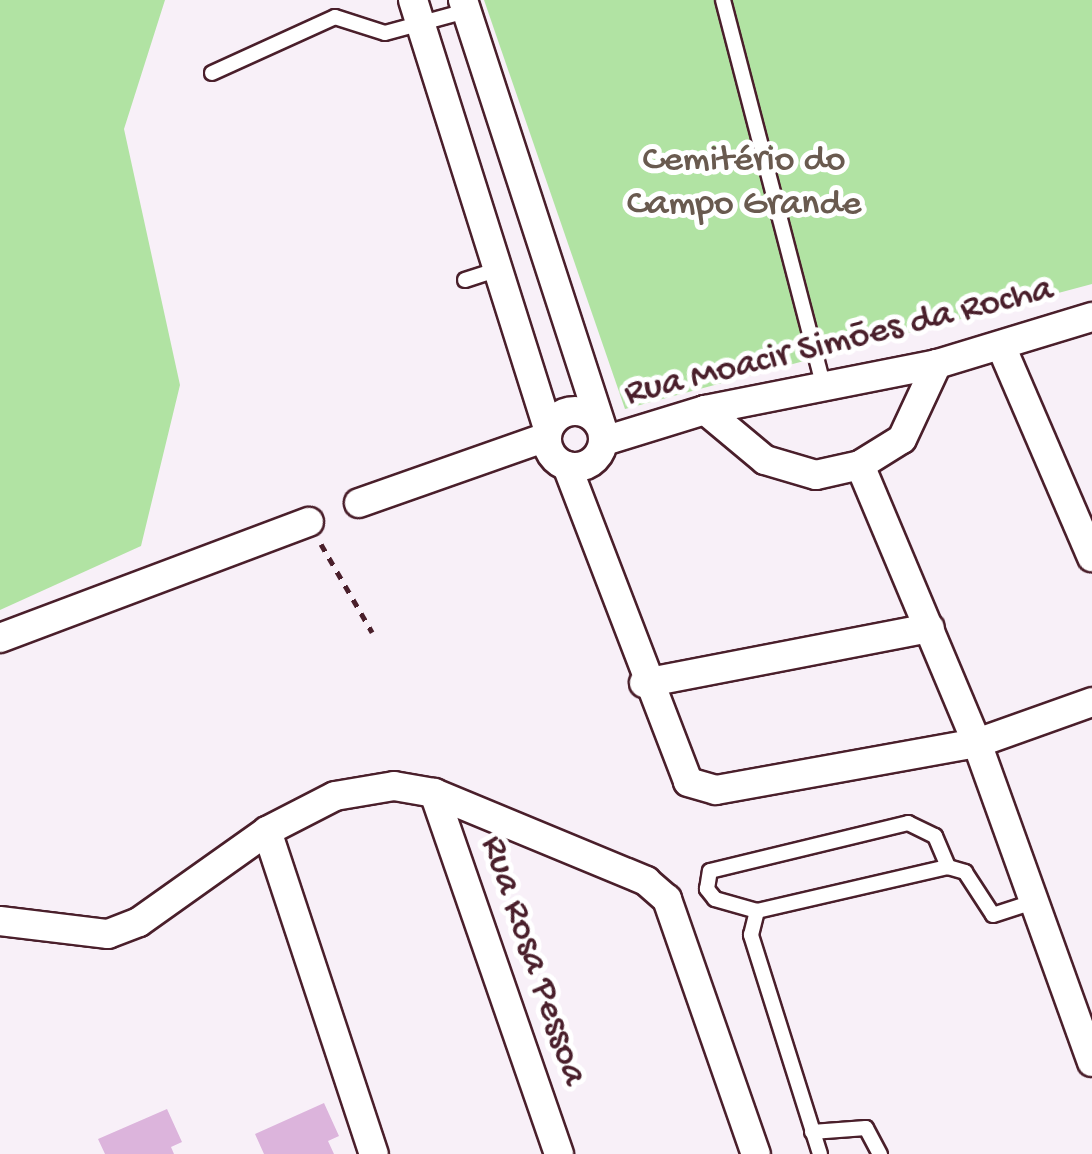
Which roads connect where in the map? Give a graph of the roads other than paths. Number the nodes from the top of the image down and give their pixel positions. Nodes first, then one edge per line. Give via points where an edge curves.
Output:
1 (723, 0) edge
2 (464, 6) edge
3 (416, 12) edge
4 (212, 73) dead end
5 (495, 270) junction
6 (465, 280) dead end
7 (1092, 317) edge
8 (1001, 346) junction
9 (937, 364) junction
10 (823, 384) junction
11 (706, 410) junction
12 (547, 433) junction
13 (603, 435) junction
14 (860, 465) junction
15 (566, 466) junction
16 (358, 503) dead end
17 (308, 522) road end
18 (1092, 557) edge
19 (930, 628) junction
20 (0, 638) edge
21 (644, 683) junction
22 (1092, 702) edge
23 (977, 743) junction
24 (434, 793) junction
25 (266, 831) junction
26 (948, 867) junction
27 (1034, 902) junction
28 (757, 911) junction
29 (0, 921) edge
30 (1092, 1062) edge
31 (812, 1132) junction
32 (374, 1154) edge
33 (559, 1154) edge
34 (756, 1154) edge
35 (820, 1154) edge
36 (880, 1154) edge

1 - 10 lane
2 - 3 lane
2 - 13 street
3 - 4 lane via 384,33 335,17
3 - 5 street
5 - 6 lane
5 - 12 street
7 - 8 street, Rua Moacir Simões da Rocha
8 - 9 street, Rua Moacir Simões da Rocha
8 - 18 street
9 - 10 street, Rua Moacir Simões da Rocha
9 - 14 street via 902,439
10 - 11 street, Rua Moacir Simões da Rocha
11 - 13 street, Rua Moacir Simões da Rocha
11 - 14 street via 739,442 794,473
12 - 13 street via 575,410
12 - 15 street
12 - 16 street
13 - 15 street via 591,462
14 - 19 street
15 - 21 street
17 - 20 street
19 - 21 street
19 - 23 street
21 - 23 street via 681,774 716,790
22 - 23 street
23 - 27 street
24 - 25 street via 369,788
24 - 33 street, Rua Rosa Pessoa
24 - 34 street via 646,881 666,899
25 - 29 street via 138,922 108,934
25 - 32 street
26 - 27 lane via 964,872 993,914
26 - 28 lane
26 - 28 lane via 935,836 908,824 710,870 707,889 715,900
27 - 30 street
28 - 31 lane via 751,935
31 - 35 lane
31 - 36 lane via 866,1128

